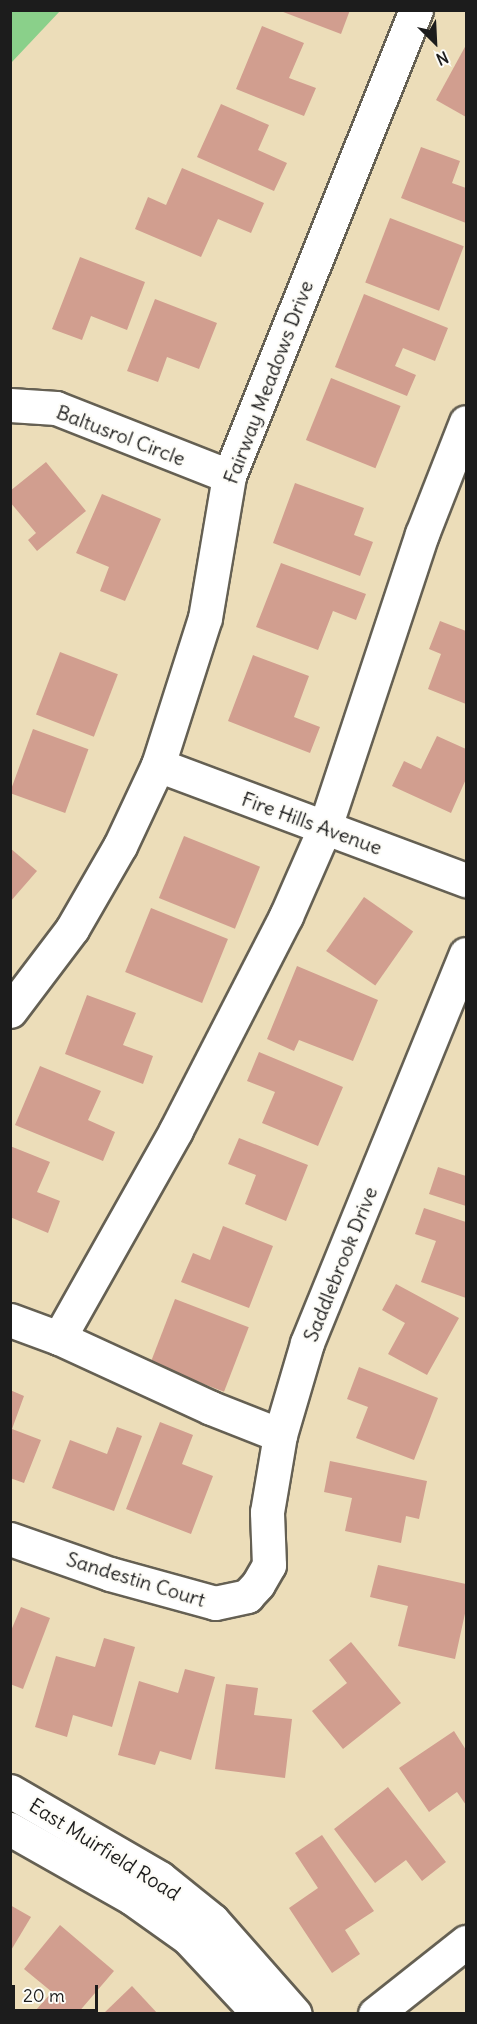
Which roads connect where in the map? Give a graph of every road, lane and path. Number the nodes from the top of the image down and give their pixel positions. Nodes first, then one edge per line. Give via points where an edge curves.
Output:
1 (416, 10) edge
2 (10, 405) edge
3 (466, 422) edge
4 (229, 476) junction
5 (158, 765) junction
6 (325, 827) junction
7 (466, 880) edge
8 (466, 954) edge
9 (10, 1011) edge
10 (10, 1320) edge
11 (59, 1338) junction
12 (280, 1435) junction
13 (10, 1539) edge
14 (258, 1584) joint
15 (10, 1791) edge
16 (10, 1828) edge
17 (466, 1942) edge
18 (259, 2013) edge
19 (295, 2013) edge
20 (375, 2013) edge

1 - 4 street, Fairway Meadows Drive
2 - 4 street, Baltusrol Circle via 56,408
3 - 6 street via 422,534
4 - 5 street, Fairway Meadows Drive via 205,618
5 - 6 street, Fire Hills Avenue
5 - 9 street, Fairway Meadows Drive via 120,846 72,929
6 - 7 street, Fire Hills Avenue
6 - 11 street via 286,916 176,1130
8 - 12 street, Saddlebrook Drive via 307,1343
10 - 11 street
11 - 12 street via 211,1408
12 - 14 street, Saddlebrook Drive via 267,1512 269,1564
13 - 14 street, Sandestin Court via 110,1574 215,1603 247,1596
15 - 19 street, East Muirfield Road via 160,1878 212,1920
16 - 18 street via 132,1898 188,1938
17 - 20 street

